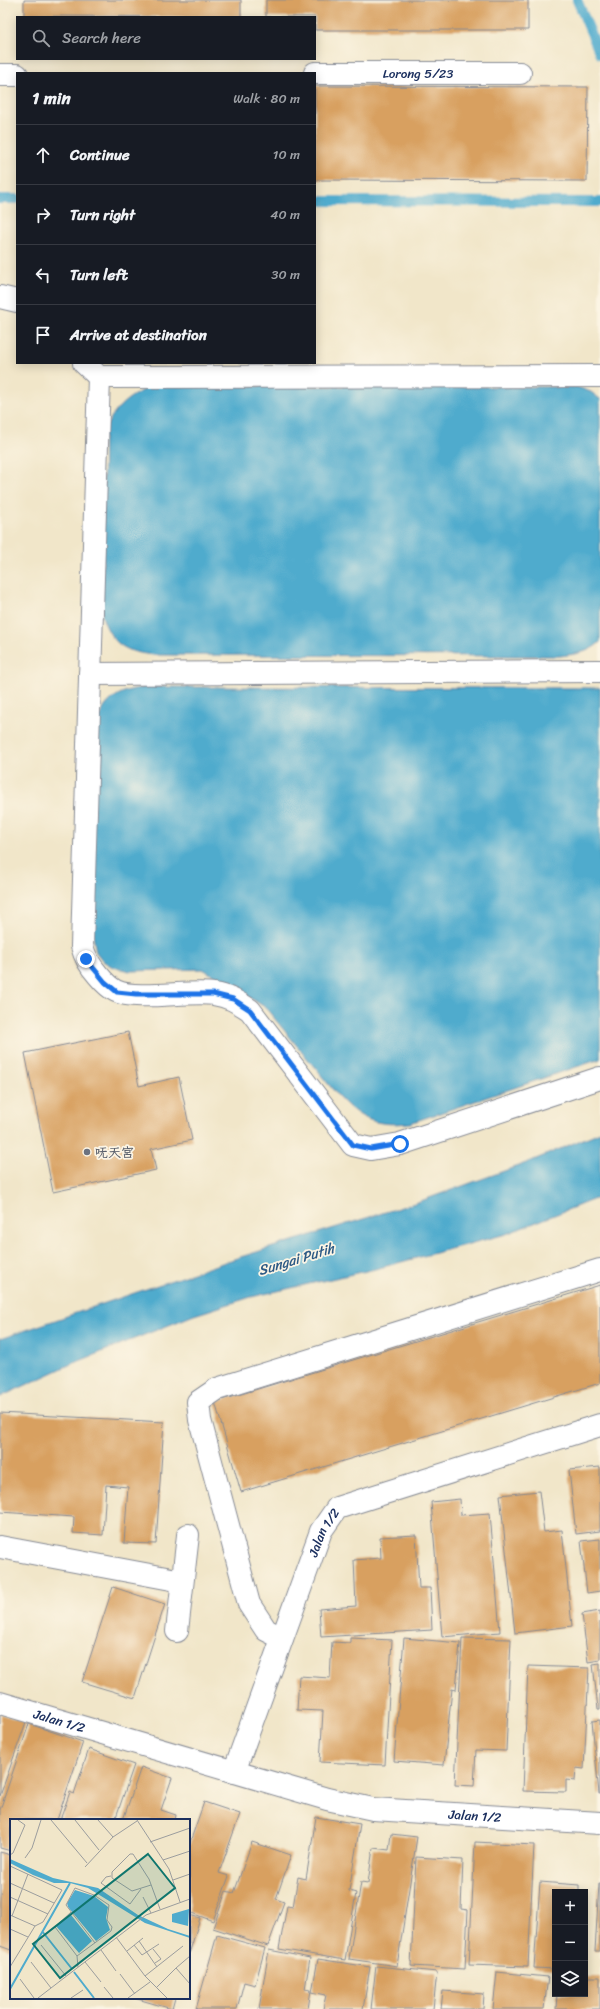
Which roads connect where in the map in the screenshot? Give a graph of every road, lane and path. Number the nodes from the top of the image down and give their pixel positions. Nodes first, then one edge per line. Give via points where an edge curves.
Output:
1 (520, 72) dead end
2 (316, 73) edge
3 (0, 75) edge
4 (16, 75) edge
5 (0, 297) edge
6 (16, 301) edge
7 (91, 370) edge
8 (600, 376) edge
9 (600, 671) edge
10 (90, 674) junction
11 (600, 1078) edge
12 (600, 1270) edge
13 (600, 1425) edge
14 (188, 1535) dead end
15 (0, 1547) edge
16 (182, 1582) junction
17 (177, 1631) dead end
18 (282, 1638) junction
19 (0, 1703) edge
20 (234, 1772) junction
21 (600, 1824) edge

1 - 2 street, Lorong 5/23
3 - 4 street
5 - 6 street
7 - 8 street
7 - 10 street
9 - 10 street
10 - 11 street via 82,946 86,959 117,992 213,994 233,999 250,1010 353,1145 371,1149 400,1144
12 - 18 street via 217,1388 198,1402 200,1420 250,1604 266,1630
13 - 18 street, Jalan 1/2 via 337,1508 321,1531
14 - 16 street
15 - 16 street
16 - 17 street
18 - 20 street, Jalan 1/2
19 - 20 street, Jalan 1/2
20 - 21 street, Jalan 1/2 via 327,1799 373,1809

